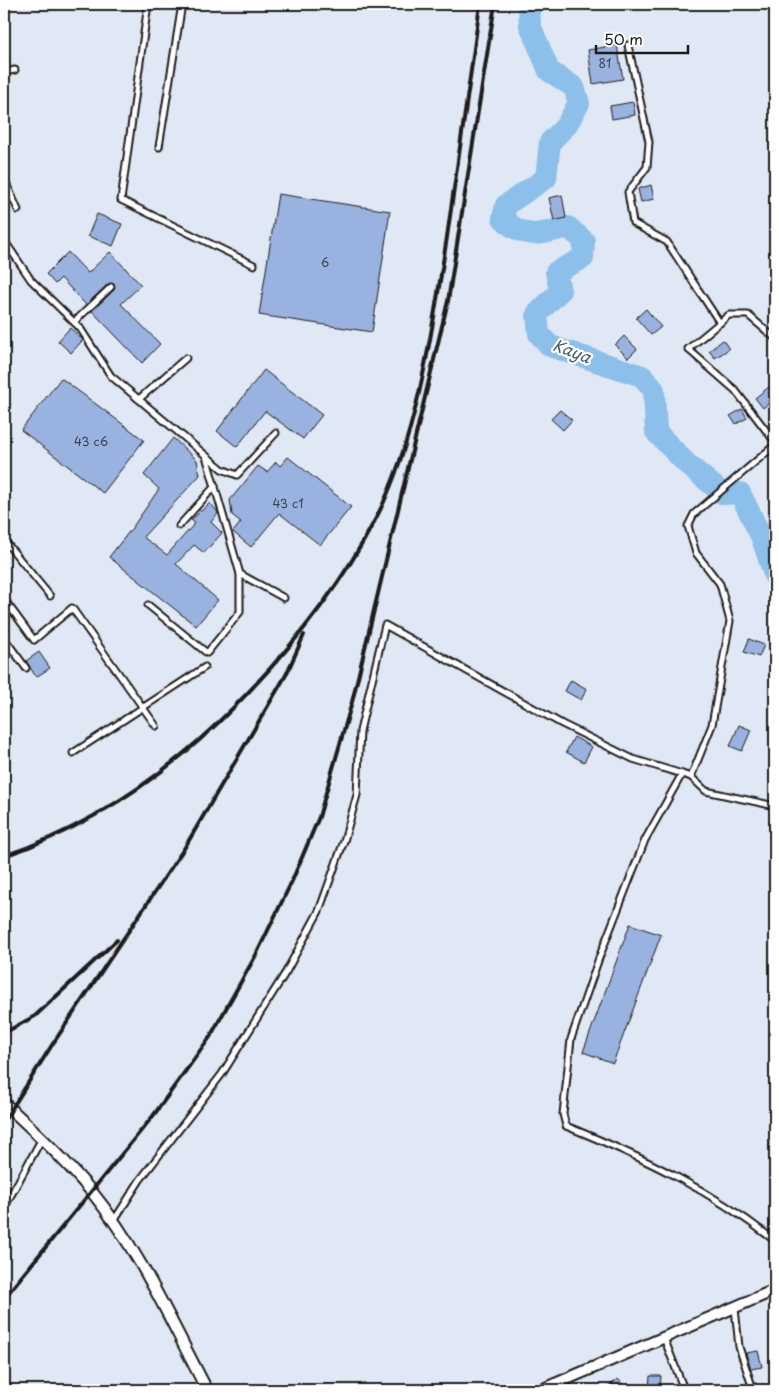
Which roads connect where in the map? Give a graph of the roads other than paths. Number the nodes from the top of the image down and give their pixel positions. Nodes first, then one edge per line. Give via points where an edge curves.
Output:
1 (148, 4) edge
2 (182, 4) edge
3 (628, 45) dead end
4 (15, 70) dead end
5 (4, 72) edge
6 (158, 148) dead end
7 (4, 178) edge
8 (18, 210) dead end
9 (4, 240) edge
10 (254, 265) dead end
11 (111, 287) dead end
12 (74, 322) junction
13 (720, 322) junction
14 (775, 338) edge
15 (186, 358) dead end
16 (139, 399) junction
17 (276, 433) dead end
18 (775, 443) edge
19 (206, 456) junction
20 (215, 486) junction
21 (178, 526) dead end
22 (4, 540) edge
23 (240, 574) junction
24 (50, 596) dead end
25 (284, 598) dead end
26 (4, 599) edge
27 (148, 605) dead end
28 (4, 638) edge
29 (205, 667) dead end
30 (26, 668) dead end
31 (144, 708) junction
32 (156, 726) dead end
33 (73, 754) dead end
34 (682, 774) junction
35 (691, 777) junction
36 (775, 806) edge
37 (4, 1103) edge
38 (41, 1140) junction
39 (4, 1208) edge
40 (113, 1222) junction
41 (775, 1241) edge
42 (775, 1290) edge
43 (734, 1307) junction
44 (664, 1338) junction
45 (754, 1389) edge
46 (207, 1390) edge
47 (540, 1390) edge
48 (681, 1390) edge

1 - 10 lane via 121,200
2 - 6 lane
3 - 13 lane via 649,142 647,167 628,192 633,223 667,242
4 - 5 lane
7 - 8 lane
9 - 12 lane via 31,280
11 - 12 lane
12 - 16 lane via 111,376
13 - 14 lane via 729,315 748,315
13 - 18 lane via 688,349 735,390
15 - 16 lane
16 - 19 lane
17 - 19 lane via 237,475 222,469
18 - 35 lane via 694,514 688,526 696,553 720,584 730,621 712,725
19 - 20 lane
20 - 21 lane
20 - 23 lane
22 - 24 lane
23 - 25 lane
23 - 27 lane via 240,612 207,653
26 - 31 lane via 34,640 72,608
28 - 30 lane
29 - 31 lane
31 - 32 lane
31 - 33 lane
34 - 35 lane
34 - 40 lane via 633,759 562,724 385,625 360,731 357,795 319,911 286,972 222,1074 140,1180
34 - 41 lane via 645,840 599,958 571,1039 563,1114 566,1126 680,1178
35 - 36 lane via 706,791
37 - 38 street
38 - 39 lane
38 - 40 street via 92,1192
40 - 46 street via 150,1283
42 - 43 street
43 - 44 street
43 - 45 lane via 739,1346
44 - 47 street
44 - 48 lane via 683,1387

